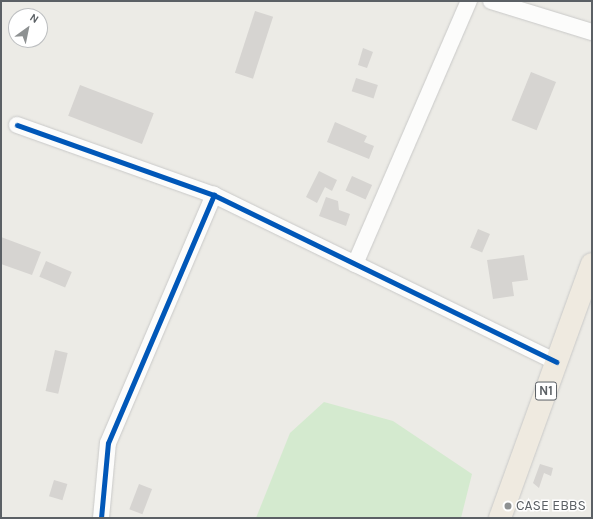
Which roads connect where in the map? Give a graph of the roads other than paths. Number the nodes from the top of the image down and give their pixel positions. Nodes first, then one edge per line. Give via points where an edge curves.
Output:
1 (469, 1) edge
2 (491, 1) edge
3 (592, 32) edge
4 (17, 125) dead end
5 (214, 195) junction
6 (355, 264) junction
7 (592, 264) edge
8 (556, 362) junction
9 (101, 518) edge
10 (500, 518) edge

1 - 6 street
2 - 3 street
4 - 5 street
5 - 6 street
5 - 9 street via 108,443
6 - 8 street
7 - 8 highway, N1
8 - 10 highway, N1

